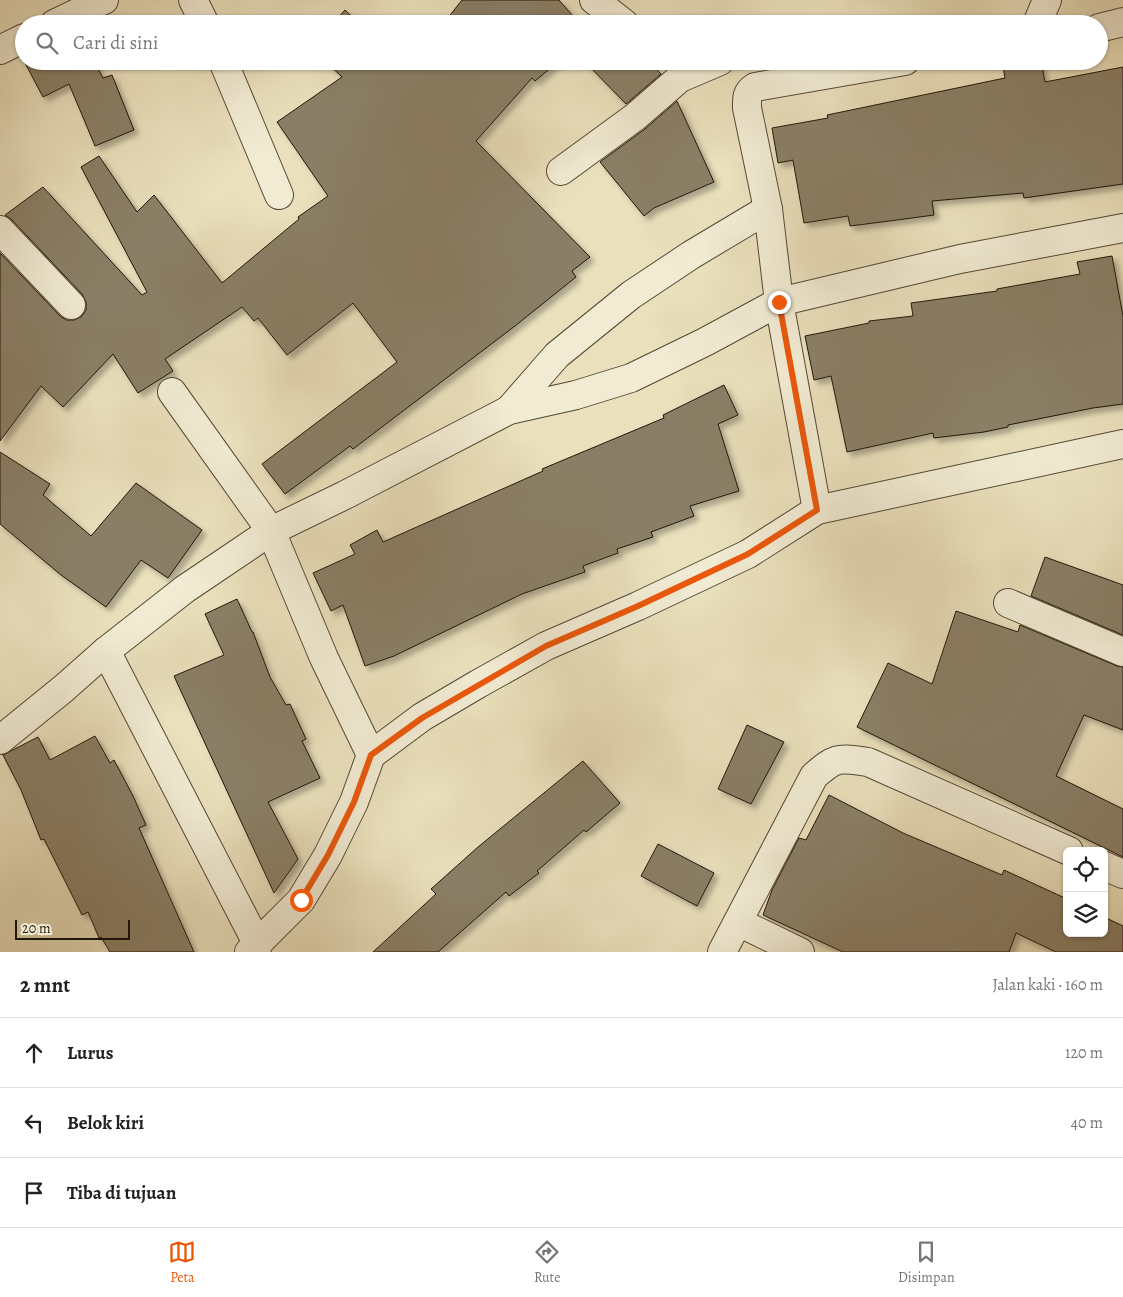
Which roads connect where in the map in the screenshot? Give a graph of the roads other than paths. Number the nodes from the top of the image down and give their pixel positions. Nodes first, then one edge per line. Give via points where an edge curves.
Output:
1 (104, 0) edge
2 (193, 0) edge
3 (594, 0) edge
4 (1047, 0) edge
5 (73, 15) edge
6 (200, 15) edge
7 (613, 15) edge
8 (1041, 15) edge
9 (1123, 22) edge
10 (1108, 26) edge
11 (15, 42) edge
12 (0, 50) edge
13 (227, 70) edge
14 (674, 70) edge
15 (853, 70) edge
16 (560, 171) dead end
17 (279, 195) dead end
18 (768, 209) junction
19 (1123, 228) edge
20 (0, 230) edge
21 (779, 302) junction
22 (71, 305) dead end
23 (172, 392) dead end
24 (509, 410) junction
25 (1123, 444) edge
26 (817, 510) junction
27 (271, 531) junction
28 (1008, 603) dead end
29 (106, 651) junction
30 (1123, 652) edge
31 (0, 740) edge
32 (371, 755) junction
33 (1063, 848) edge
34 (1108, 868) edge
35 (1123, 874) edge
36 (738, 922) junction
37 (253, 948) edge
38 (722, 952) edge
39 (800, 952) edge

1 - 5 street
2 - 6 street
3 - 7 street
4 - 8 street
9 - 10 street
11 - 12 street
13 - 17 street
14 - 16 street via 634,117
15 - 18 street via 754,87 748,91 747,108
18 - 21 street
18 - 24 street via 630,295 557,355
19 - 21 street via 960,259
20 - 22 street
21 - 24 street via 631,378
21 - 26 street
23 - 27 street
24 - 27 street
25 - 26 street
26 - 32 street via 748,554 546,646 422,718
27 - 29 street via 185,589
27 - 32 street via 324,658
28 - 30 street
29 - 31 street
29 - 37 street
32 - 37 street via 354,802 301,900
33 - 36 street via 868,762 843,759 830,762 814,776
34 - 35 street
36 - 38 street
36 - 39 street

